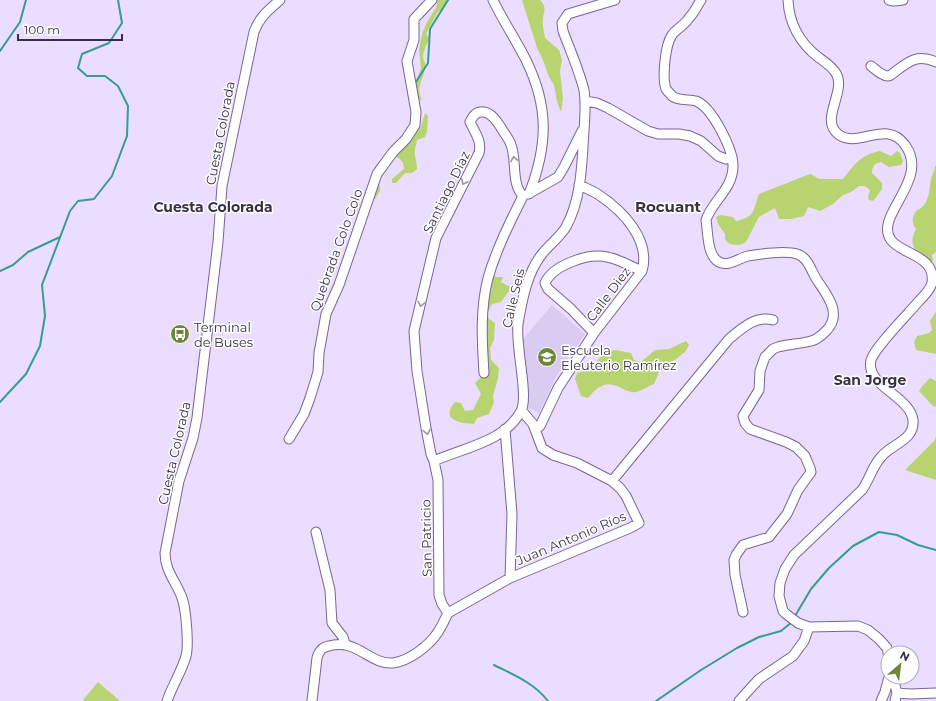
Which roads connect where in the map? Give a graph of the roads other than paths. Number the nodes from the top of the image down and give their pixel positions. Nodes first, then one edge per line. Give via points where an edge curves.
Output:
1 (280, 0) edge
2 (432, 0) edge
3 (494, 0) edge
4 (615, 0) edge
5 (701, 0) edge
6 (788, 0) edge
7 (889, 0) edge
8 (903, 0) edge
9 (936, 62) edge
10 (871, 66) dead end
11 (585, 101) junction
12 (584, 126) junction
13 (732, 158) junction
14 (579, 185) junction
15 (526, 195) junction
16 (642, 271) junction
17 (933, 289) edge
18 (773, 320) dead end
19 (594, 333) junction
20 (484, 373) dead end
21 (522, 411) junction
22 (505, 429) junction
23 (535, 430) junction
24 (289, 439) dead end
25 (434, 461) junction
26 (612, 481) junction
27 (316, 532) dead end
28 (510, 578) junction
29 (743, 612) dead end
30 (448, 613) junction
31 (809, 627) junction
32 (345, 644) junction
33 (885, 645) edge
34 (887, 685) edge
35 (894, 685) edge
36 (936, 693) edge
37 (896, 697) edge
38 (167, 701) edge
39 (312, 701) edge
40 (739, 701) edge
41 (881, 701) edge

1 - 38 street, Cuesta Colorada via 261,17 254,32 222,186 197,418 179,481 165,553 167,570 183,601 188,644 186,656
2 - 24 street, Quebrada Colo Colo via 414,19 414,40 407,61 416,112 415,125 377,174 326,314 318,372 310,398
3 - 15 street via 526,60 541,103 544,136 542,151 537,173
4 - 11 street, Calle Seis via 568,14 562,23
5 - 13 street via 689,19 671,35 664,71 666,90 674,97 697,101 707,108 724,137
6 - 17 street via 798,35 837,75 839,89 832,114 832,128 841,136 851,139 886,133 905,145 910,155 910,178 888,220 887,228 891,240 896,245 914,254 931,270
7 - 8 street
9 - 10 street via 924,58 915,59 887,76
11 - 12 street, Calle Seis
11 - 13 street via 608,108 648,131 658,134 679,134 701,140 718,156
12 - 14 street, Calle Seis
12 - 15 street via 558,177
13 - 29 street via 730,181 706,220 713,256 726,263 751,256 798,254 805,259 834,309 832,323 818,338 778,347 765,357 760,371 759,390 743,416 750,429 796,447 805,456 811,472 798,490 787,514 769,537 743,546 736,555 734,575
14 - 16 street, Calle Diez via 598,194 629,223 644,250
14 - 21 street, Calle Seis via 566,228 535,263 529,277 518,326
15 - 20 street via 501,243 488,278 483,314
15 -> 25 street, Santiago Díaz via 518,191 511,145 493,116 486,112 473,115 470,122 481,146 436,238 414,331 417,371
16 - 19 street, Calle Diez
16 - 19 street via 616,259 596,256 574,261 548,277 545,283 548,289
17 - 31 street via 880,346 871,361 872,372 882,386 903,402 909,411 913,420 909,434 882,455 862,490 794,555 785,569 780,583 780,604 786,614
18 - 26 street via 756,320 729,339
19 - 23 street, Calle Diez via 558,388 540,426
21 - 22 street
21 - 23 street, Juan Antonio Ríos
22 - 25 street via 495,436
22 - 28 street via 512,514
23 - 26 street, Juan Antonio Ríos via 542,448
25 - 30 street, San Patricio via 438,480 439,595
26 - 28 street, Juan Antonio Ríos via 626,496 639,523
27 - 32 street via 330,590 332,623
28 - 30 street, Juan Antonio Ríos
30 - 32 street via 438,633 406,660 392,663 379,660
31 - 33 street via 858,626 868,630
31 - 40 street via 793,656 759,679
32 - 39 street via 326,646 319,652
34 - 41 street
35 - 37 street
36 - 37 street

